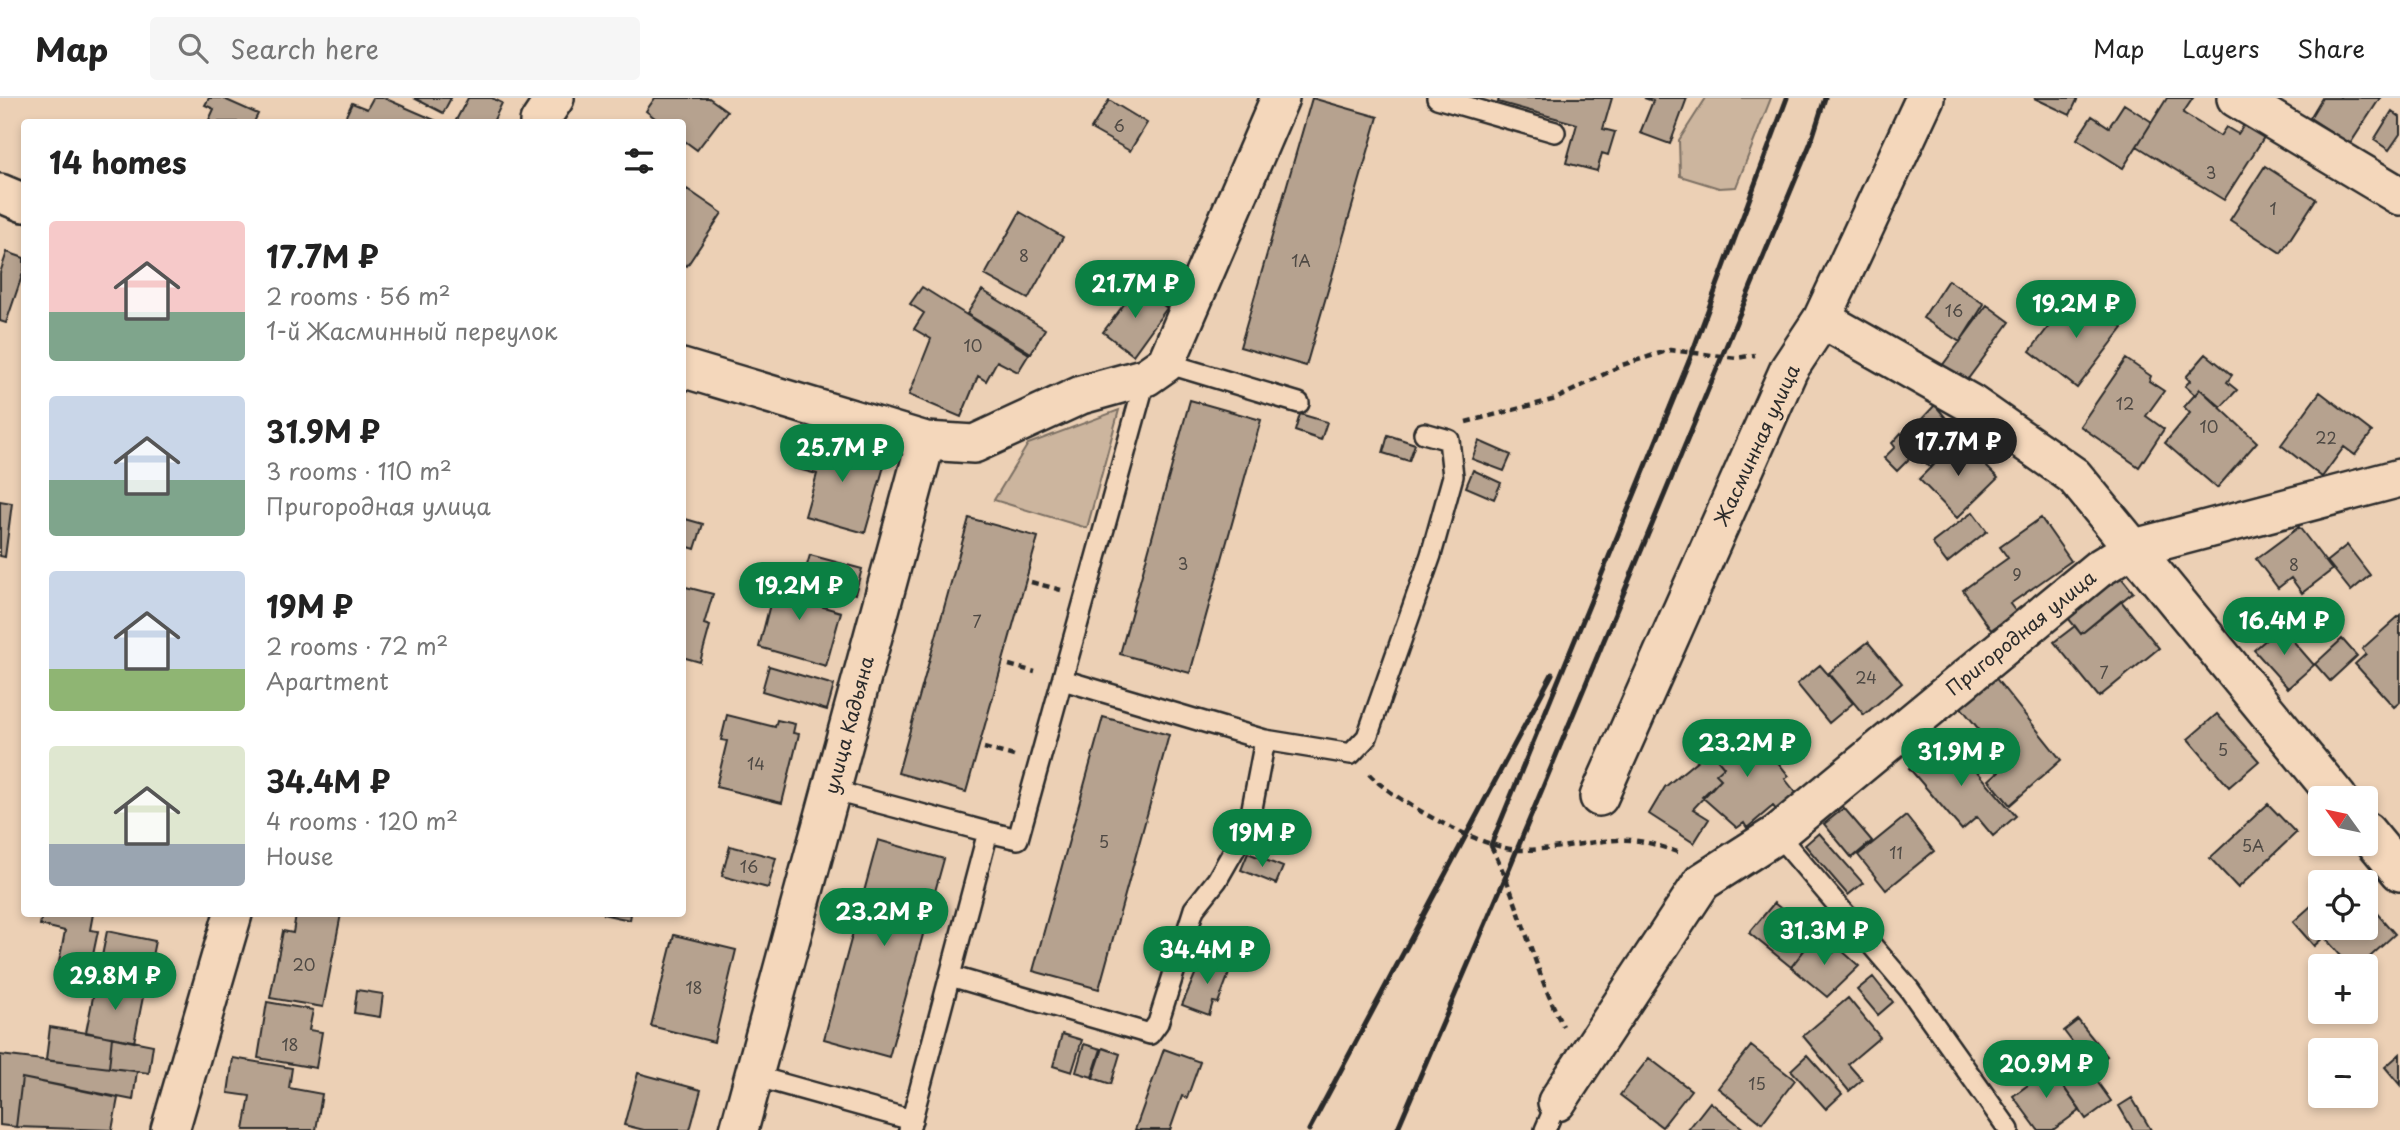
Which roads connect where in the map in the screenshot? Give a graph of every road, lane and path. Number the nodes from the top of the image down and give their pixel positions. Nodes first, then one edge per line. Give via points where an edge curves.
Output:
1 (555, 98) edge
2 (1280, 98) edge
3 (1437, 98) edge
4 (1924, 98) edge
5 (2236, 98) edge
6 (541, 119) edge
7 (1555, 132) dead end
8 (0, 193) edge
9 (2400, 196) edge
10 (21, 202) edge
11 (1822, 319) junction
12 (1763, 348) dead end
13 (686, 369) edge
14 (1156, 370) junction
15 (1299, 403) dead end
16 (1424, 433) joint
17 (926, 441) junction
18 (2400, 478) edge
19 (2131, 549) junction
20 (1063, 680) junction
21 (1265, 740) junction
22 (1350, 754) junction
23 (2329, 786) edge
24 (831, 790) junction
25 (1599, 797) dead end
26 (988, 832) junction
27 (1777, 834) junction
28 (1491, 845) junction
29 (2378, 845) edge
30 (1724, 868) junction
31 (2400, 872) edge
32 (232, 917) edge
33 (950, 976) junction
34 (1586, 1059) junction
35 (754, 1076) junction
36 (1551, 1116) edge
37 (911, 1125) edge
38 (170, 1130) edge
39 (739, 1130) edge
40 (2009, 1130) edge

1 - 6 street
2 - 14 street
3 - 7 lane
4 - 11 street, Жасминная улица
5 - 9 street
8 - 10 street
11 - 19 street via 1970,403 2074,477
11 - 25 street, Жасминная улица via 1789,369
12 - 16 path via 1753,356 1737,358 1670,350 1622,365 1556,399
13 - 17 street
14 - 15 lane
14 - 17 street via 1081,395 974,444
14 - 20 lane
16 - 22 lane via 1449,440 1453,476 1431,555 1367,737
17 - 24 street, улица Кадьяна
18 - 19 street, Пригородная улица
19 - 23 street
19 - 27 street, Пригородная улица via 2098,569
20 - 21 lane
20 - 26 lane via 1018,839
21 - 22 lane
21 - 33 lane via 1249,824 1217,880 1194,909 1158,1023 1150,1034
22 - 28 path via 1400,800
24 - 26 lane
24 - 35 street, улица Кадьяна
26 - 33 lane
27 - 30 street, Пригородная улица
27 - 40 lane via 1909,989
28 - 30 path via 1555,849 1619,839 1676,851
28 - 34 path via 1554,1009
29 - 31 street
30 - 34 street, Пригородная улица via 1702,882
32 - 38 street
33 - 37 lane
34 - 36 street, Пригородная улица
35 - 37 lane
35 - 39 street, улица Кадьяна

